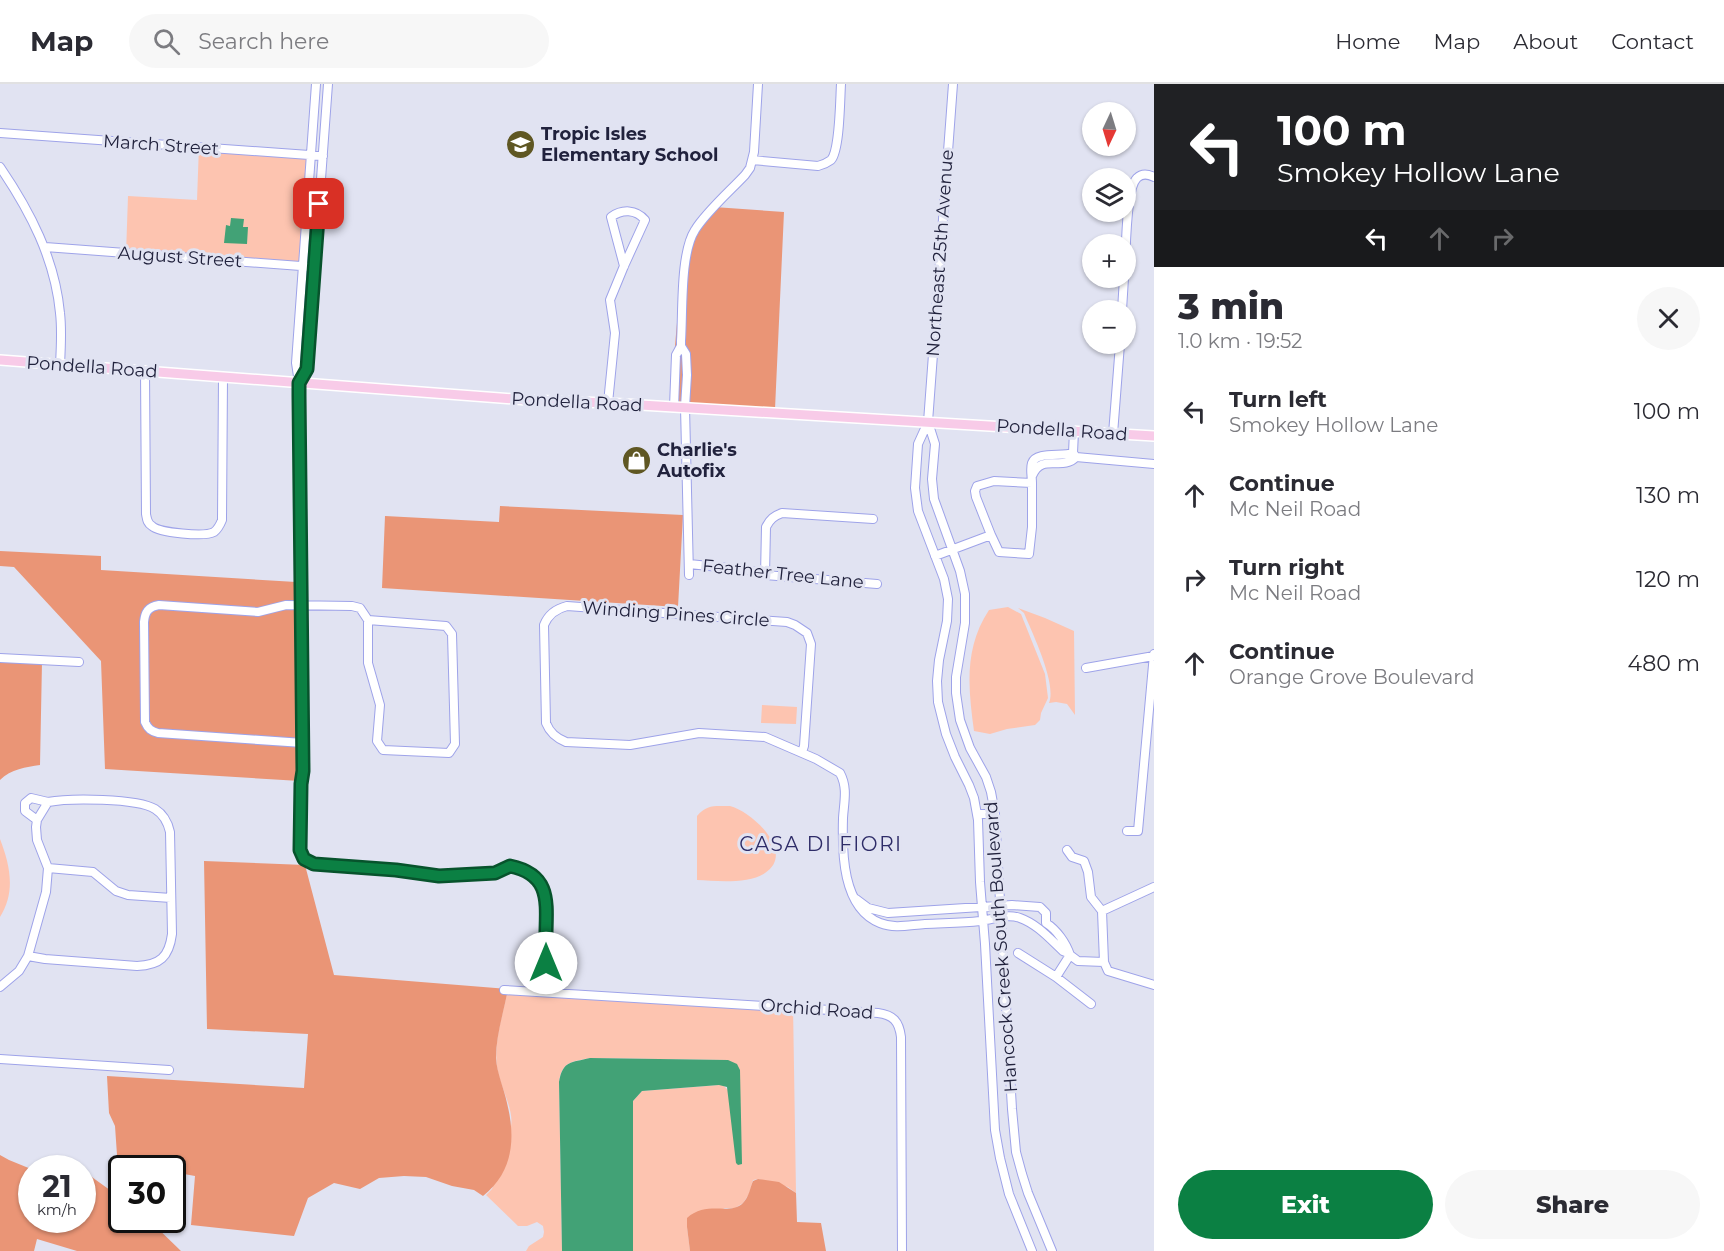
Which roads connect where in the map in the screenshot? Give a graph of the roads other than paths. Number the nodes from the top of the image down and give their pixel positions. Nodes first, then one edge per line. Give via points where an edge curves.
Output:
1 (316, 84) edge
2 (328, 84) edge
3 (758, 84) edge
4 (842, 84) edge
5 (953, 84) edge
6 (0, 133) edge
7 (311, 156) junction
8 (323, 156) junction
9 (752, 160) junction
10 (0, 167) edge
11 (1154, 177) edge
12 (1127, 234) edge
13 (45, 247) junction
14 (303, 266) junction
15 (624, 266) junction
16 (314, 267) junction
17 (300, 312) junction
18 (311, 312) junction
19 (681, 346) junction
20 (1119, 354) edge
21 (0, 360) edge
22 (60, 364) junction
23 (145, 371) junction
24 (223, 377) junction
25 (299, 383) junction
26 (608, 403) junction
27 (674, 407) junction
28 (685, 407) junction
29 (928, 422) junction
30 (1074, 431) junction
31 (1113, 434) junction
32 (1154, 436) edge
33 (1074, 455) junction
34 (1154, 464) edge
35 (1032, 480) junction
36 (873, 519) dead end
37 (991, 535) junction
38 (952, 550) junction
39 (935, 556) junction
40 (689, 564) junction
41 (688, 575) dead end
42 (765, 575) junction
43 (877, 584) dead end
44 (300, 605) junction
45 (368, 620) junction
46 (1154, 655) edge
47 (0, 658) edge
48 (79, 662) dead end
49 (1086, 668) dead end
50 (303, 743) junction
51 (802, 753) junction
52 (48, 802) junction
53 (977, 814) junction
54 (995, 814) junction
55 (37, 820) junction
56 (1127, 831) dead end
57 (1067, 850) dead end
58 (48, 868) junction
59 (1154, 887) edge
60 (852, 893) junction
61 (171, 898) junction
62 (981, 907) junction
63 (1000, 907) junction
64 (1102, 911) junction
65 (1001, 917) junction
66 (982, 921) junction
67 (1018, 953) dead end
68 (1069, 954) junction
69 (28, 956) junction
70 (1104, 962) junction
71 (1056, 977) junction
72 (1154, 985) edge
73 (0, 987) edge
74 (504, 990) dead end
75 (550, 992) junction
76 (1091, 1004) dead end
77 (0, 1059) edge
78 (169, 1070) dead end
79 (902, 1251) edge
80 (1032, 1251) edge
81 (1052, 1251) edge

1 - 7 street
2 - 8 street
3 - 9 street
4 - 9 street via 836,147 831,160 818,166
5 - 29 street, Northeast 25th Avenue
6 - 7 street, March Street
7 - 8 street, March Street
7 - 14 street
8 - 16 street
9 - 19 street via 745,175 690,238
10 - 13 street
11 - 12 street via 1138,176 1132,184
13 - 14 street, August Street
13 - 22 street via 61,313
14 - 16 street, August Street
14 - 17 street
15 - 15 street via 645,220 632,212 618,212 611,218
15 - 26 street via 610,300 615,333
16 - 18 street
17 - 18 street
17 - 25 street via 296,363
18 - 25 street via 307,369
19 - 27 street via 676,355
19 - 28 street via 687,365
20 - 31 street
21 - 22 main road, Pondella Road
22 - 23 main road, Pondella Road
23 - 24 main road, Pondella Road
23 - 24 street via 147,522 153,528 176,532 206,534 220,527
24 - 25 main road, Pondella Road
25 - 26 main road, Pondella Road
25 - 44 street
26 - 27 main road, Pondella Road
27 - 28 main road, Pondella Road
28 - 29 main road, Pondella Road
28 - 40 street
29 - 30 main road, Pondella Road
29 - 38 street, Hancock Creek South Boulevard via 935,444 934,499
29 - 39 street, Hancock Creek South Boulevard via 918,444 915,488 918,511
30 - 31 main road, Pondella Road
30 - 33 street
31 - 32 main road, Pondella Road
33 - 34 street
33 - 35 street via 1037,457 1031,466
35 - 37 street via 994,481 977,486 976,496
35 - 37 street via 1029,554 999,552
36 - 42 street via 775,515 766,527
37 - 38 street
38 - 39 street
38 - 54 street, Hancock Creek South Boulevard via 965,594 966,615 956,667 956,693 963,729 986,777
39 - 53 street, Hancock Creek South Boulevard via 948,598 939,660 938,702
40 - 41 street
40 - 42 street, Feather Tree Lane
42 - 43 street, Feather Tree Lane
44 - 45 street via 360,608
44 - 50 street
44 - 50 street via 258,612 152,607 144,622 145,723 158,733
45 - 45 street via 368,663 380,705 377,741 383,750 449,753 455,744 452,634 446,626
46 - 49 street
46 - 56 street via 1138,831
47 - 48 street
50 - 75 street via 300,850 304,859 314,864 431,875 495,873 510,866 536,877 545,895
51 - 51 street, Winding Pines Circle via 765,737 707,733 622,746 558,739 546,723 547,620 567,606 795,625 807,633 811,644
51 - 60 street, Winding Pines Circle via 835,770 843,779 844,849
52 - 55 street
52 - 55 street via 31,798 25,803 25,811
52 - 61 street via 116,802 147,805 156,810 170,832
53 - 54 street
53 - 62 street, Hancock Creek South Boulevard
54 - 63 street, Hancock Creek South Boulevard
55 - 58 street via 38,840
57 - 64 street via 1072,857 1084,861 1091,897
58 - 61 street via 93,872 116,891 128,895
58 - 69 street via 46,892
59 - 64 street
60 - 62 street via 867,908 888,913
60 - 66 street, Winding Pines Circle via 861,910 889,926
61 - 69 street via 171,945 159,961 147,966
62 - 63 street
62 - 66 street, Hancock Creek South Boulevard
63 - 65 street, Hancock Creek South Boulevard
63 - 68 street via 1040,908
64 - 70 street
65 - 66 street, Winding Pines Circle
65 - 68 street via 1018,917 1028,922
65 - 81 street, Hancock Creek South Boulevard via 1016,1152
66 - 80 street, Hancock Creek South Boulevard via 995,1130 1009,1194
67 - 71 street
68 - 70 street via 1078,961
68 - 71 street
69 - 73 street via 19,971
70 - 72 street via 1108,971
71 - 76 street
74 - 75 street, Orchid Road
75 - 79 street, Orchid Road via 878,1013 895,1018 901,1037
77 - 78 street

